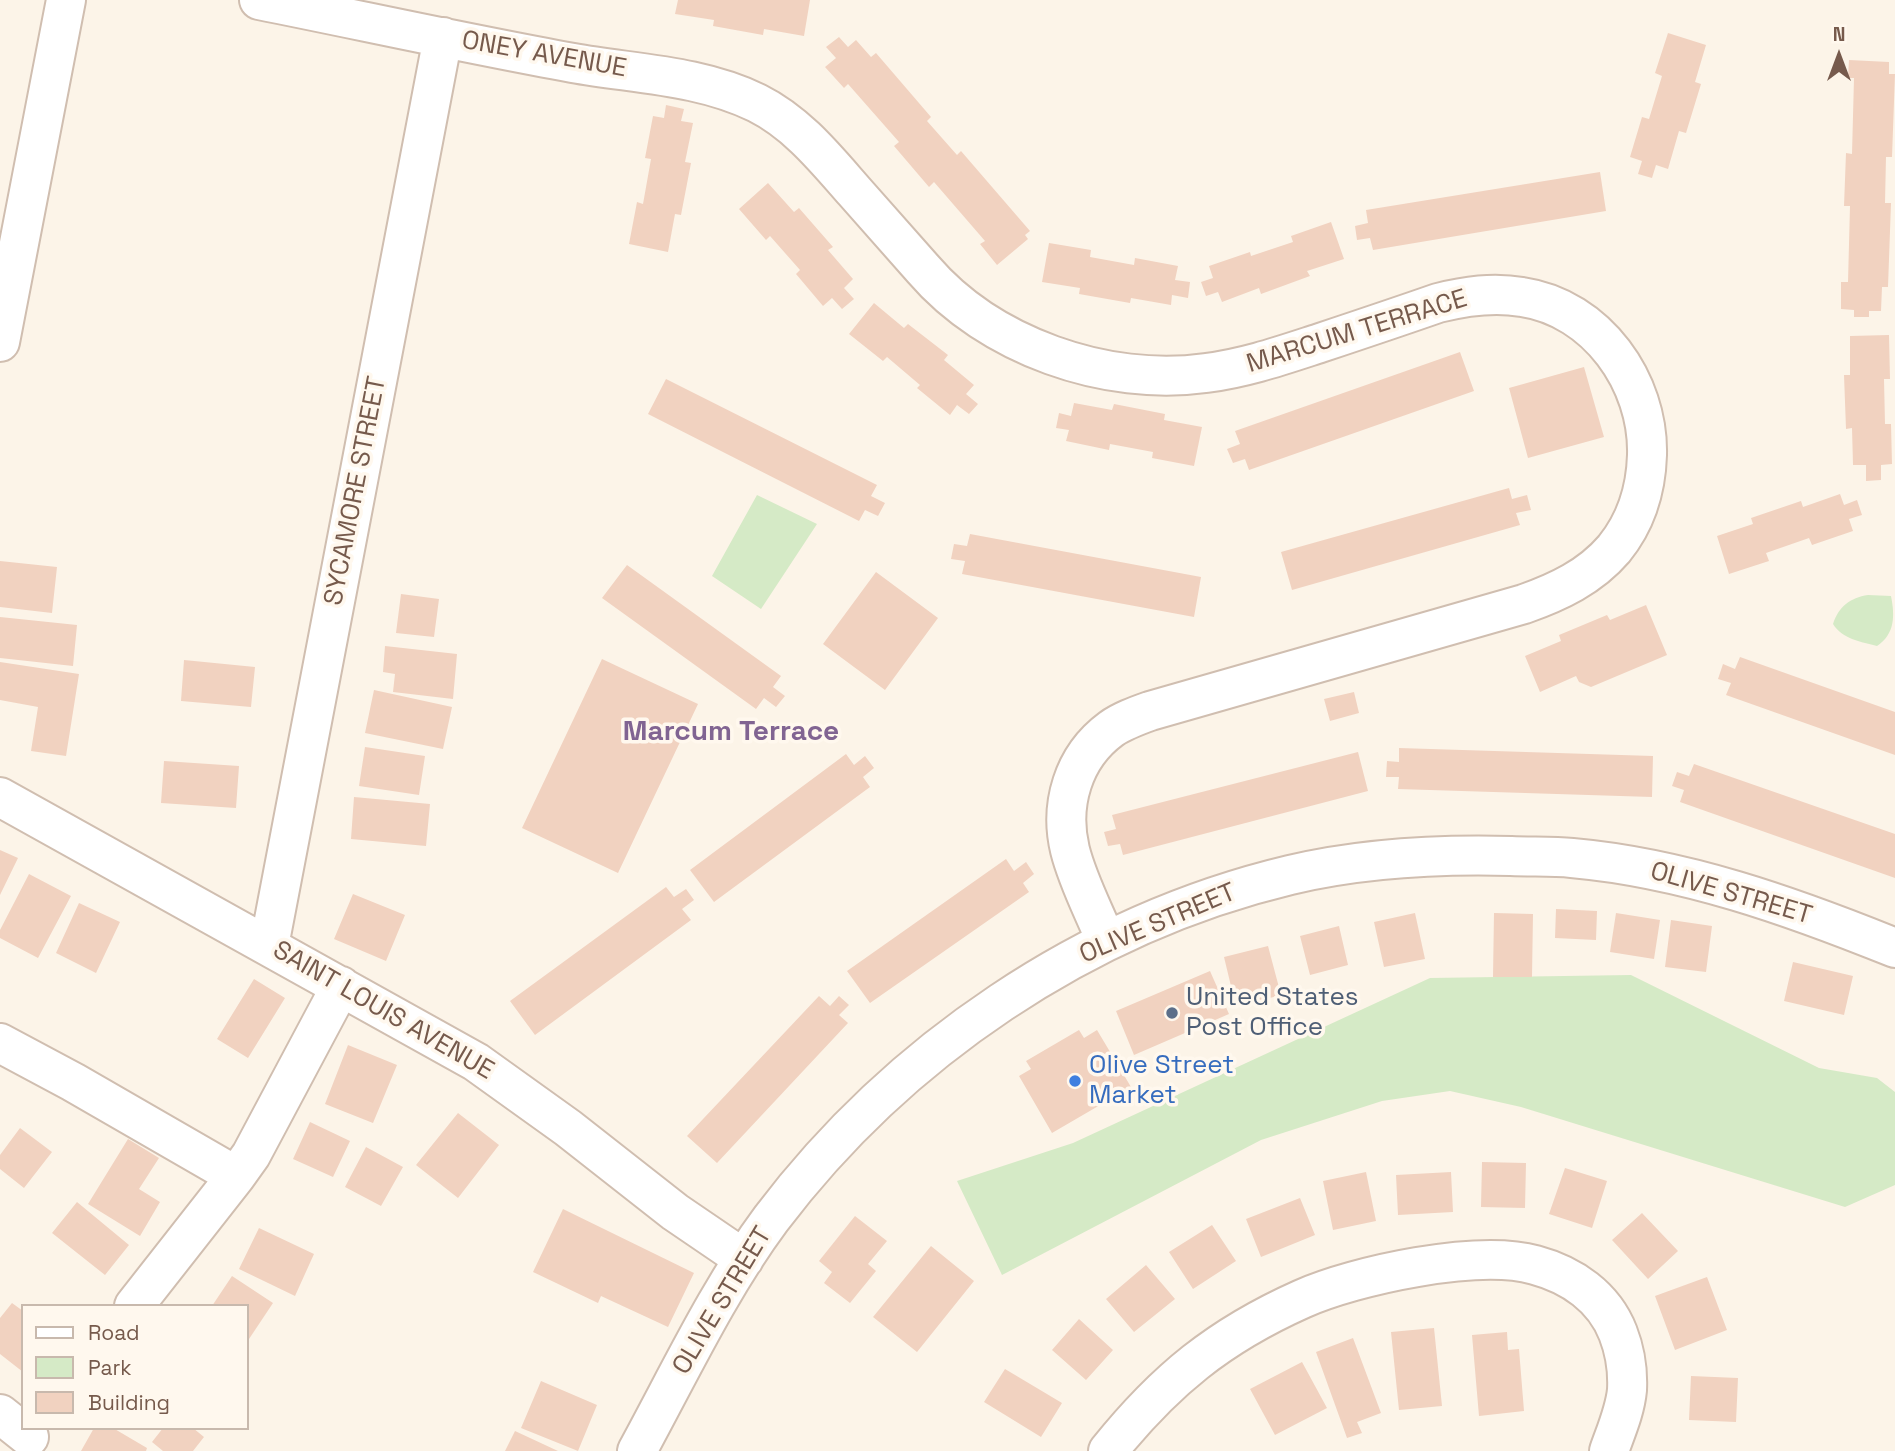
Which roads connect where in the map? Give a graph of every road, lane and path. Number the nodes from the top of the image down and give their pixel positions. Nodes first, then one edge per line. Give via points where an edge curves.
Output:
1 (66, 0) edge
2 (259, 0) edge
3 (443, 37) junction
4 (814, 146) joint
5 (0, 342) edge
6 (0, 797) edge
7 (1107, 941) junction
8 (269, 946) junction
9 (1895, 948) edge
10 (341, 986) junction
11 (0, 1044) edge
12 (236, 1177) junction
13 (744, 1259) junction
14 (136, 1304) edge
15 (637, 1451) edge
16 (1108, 1451) edge
17 (1609, 1451) edge

1 - 5 street
2 - 3 street, ONEY AVENUE
3 - 4 street, ONEY AVENUE via 733,92 787,121
3 - 8 street, SYCAMORE STREET
4 - 7 street, MARCUM TERRACE via 936,285 960,306 1023,345 1058,358 1129,372 1203,374 1276,358 1438,303 1494,294 1550,304 1576,318 1619,357 1633,382 1647,443 1641,498 1613,550 1572,585 1524,604 1150,711 1125,721 1097,741 1083,757 1069,789 1067,828 1078,874
6 - 8 street, SAINT LOUIS AVENUE
7 - 9 street, OLIVE STREET via 1225,894 1290,875 1408,858 1485,856 1571,858 1645,869 1750,895
7 - 13 street, OLIVE STREET via 996,1006 897,1083 807,1175
8 - 10 street, SAINT LOUIS AVENUE
10 - 12 street
10 - 13 street, SAINT LOUIS AVENUE via 476,1062
11 - 12 street
12 - 14 street
13 - 15 street, OLIVE STREET
16 - 17 street via 1139,1413 1214,1346 1304,1298 1408,1268 1503,1261 1559,1273 1600,1303 1614,1323 1627,1373 1621,1415

